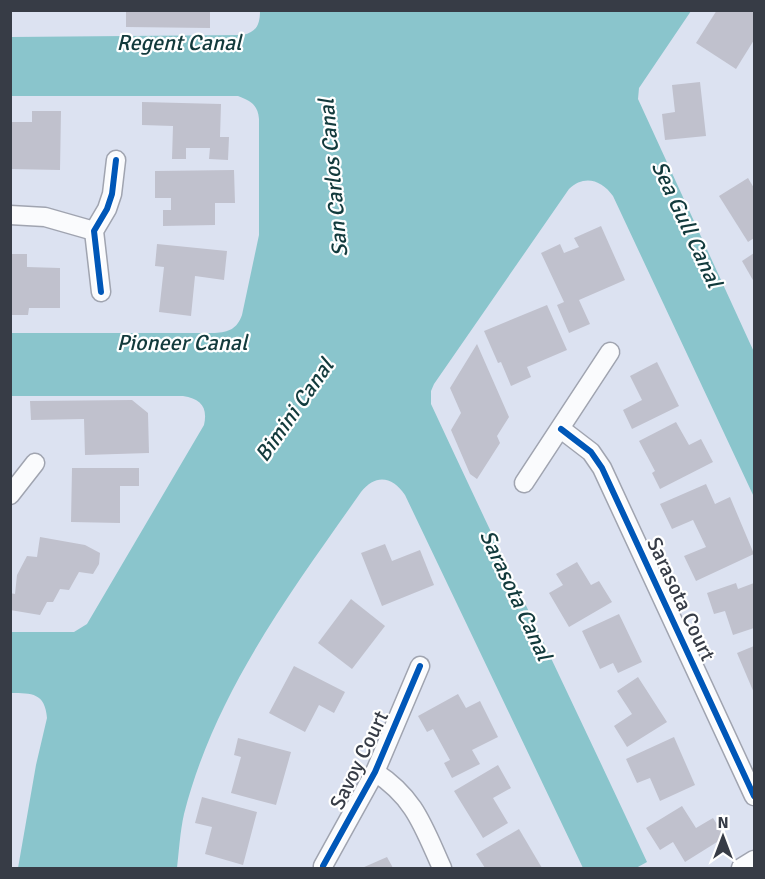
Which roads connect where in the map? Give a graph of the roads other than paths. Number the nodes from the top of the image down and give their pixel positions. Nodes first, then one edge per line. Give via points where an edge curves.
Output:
1 (116, 160) dead end
2 (10, 215) edge
3 (94, 231) junction
4 (101, 292) dead end
5 (610, 352) dead end
6 (561, 429) junction
7 (35, 463) dead end
8 (524, 483) dead end
9 (10, 495) edge
10 (420, 666) dead end
11 (375, 772) junction
12 (754, 796) edge
13 (754, 860) edge
14 (323, 866) dead end
15 (442, 868) edge
16 (741, 868) edge

1 - 3 street via 112,194
2 - 3 street via 45,217
3 - 4 street
5 - 6 street
6 - 8 street
6 - 12 street, Sarasota Court via 591,452 602,468
7 - 9 street
10 - 11 street, Savoy Court
11 - 14 street, Savoy Court
11 - 15 street, Savoy Court via 409,801
13 - 16 street

